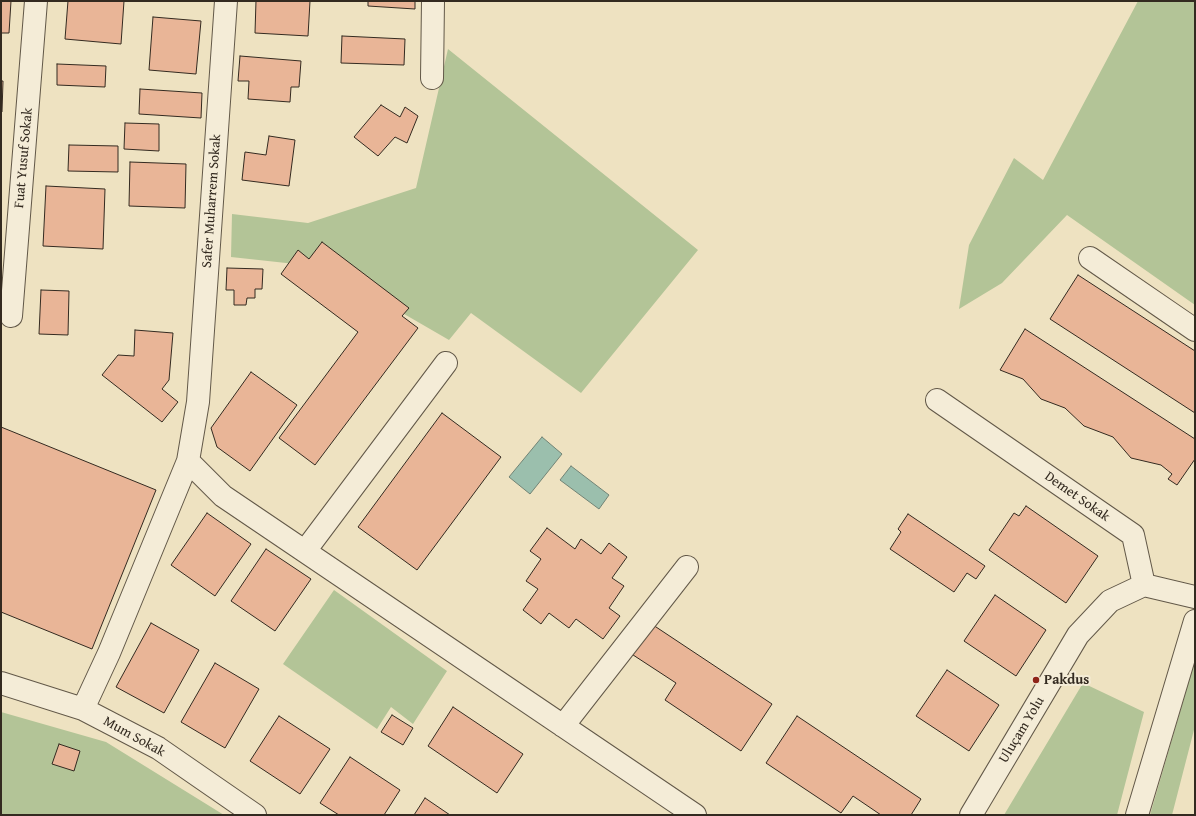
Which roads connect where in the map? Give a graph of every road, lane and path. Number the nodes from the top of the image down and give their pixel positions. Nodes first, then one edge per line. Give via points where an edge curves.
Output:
1 (36, 1) edge
2 (226, 1) edge
3 (434, 1) edge
4 (432, 78) dead end
5 (1090, 258) dead end
6 (11, 316) dead end
7 (1195, 330) edge
8 (446, 363) dead end
9 (937, 400) dead end
10 (188, 462) junction
11 (305, 551) junction
12 (687, 567) dead end
13 (1144, 585) junction
14 (1195, 597) edge
15 (1195, 621) edge
16 (1, 683) edge
17 (83, 709) junction
18 (563, 726) junction
19 (255, 815) edge
20 (695, 815) edge
21 (972, 815) edge
22 (1137, 815) edge

1 - 6 street, Fuat Yusuf Sokak
2 - 10 street, Safer Muharrem Sokak via 198,402
3 - 4 street
5 - 7 street
8 - 11 street
9 - 13 street, Demet Sokak via 1132,535
10 - 11 street via 223,496
10 - 17 street, Safer Muharrem Sokak via 109,654
11 - 18 street
12 - 18 street
13 - 14 street
13 - 21 street, Uluçam Yolu via 1110,601 1078,635
15 - 22 street
16 - 17 street, Mum Sokak
17 - 19 street, Mum Sokak via 158,748
18 - 20 street

